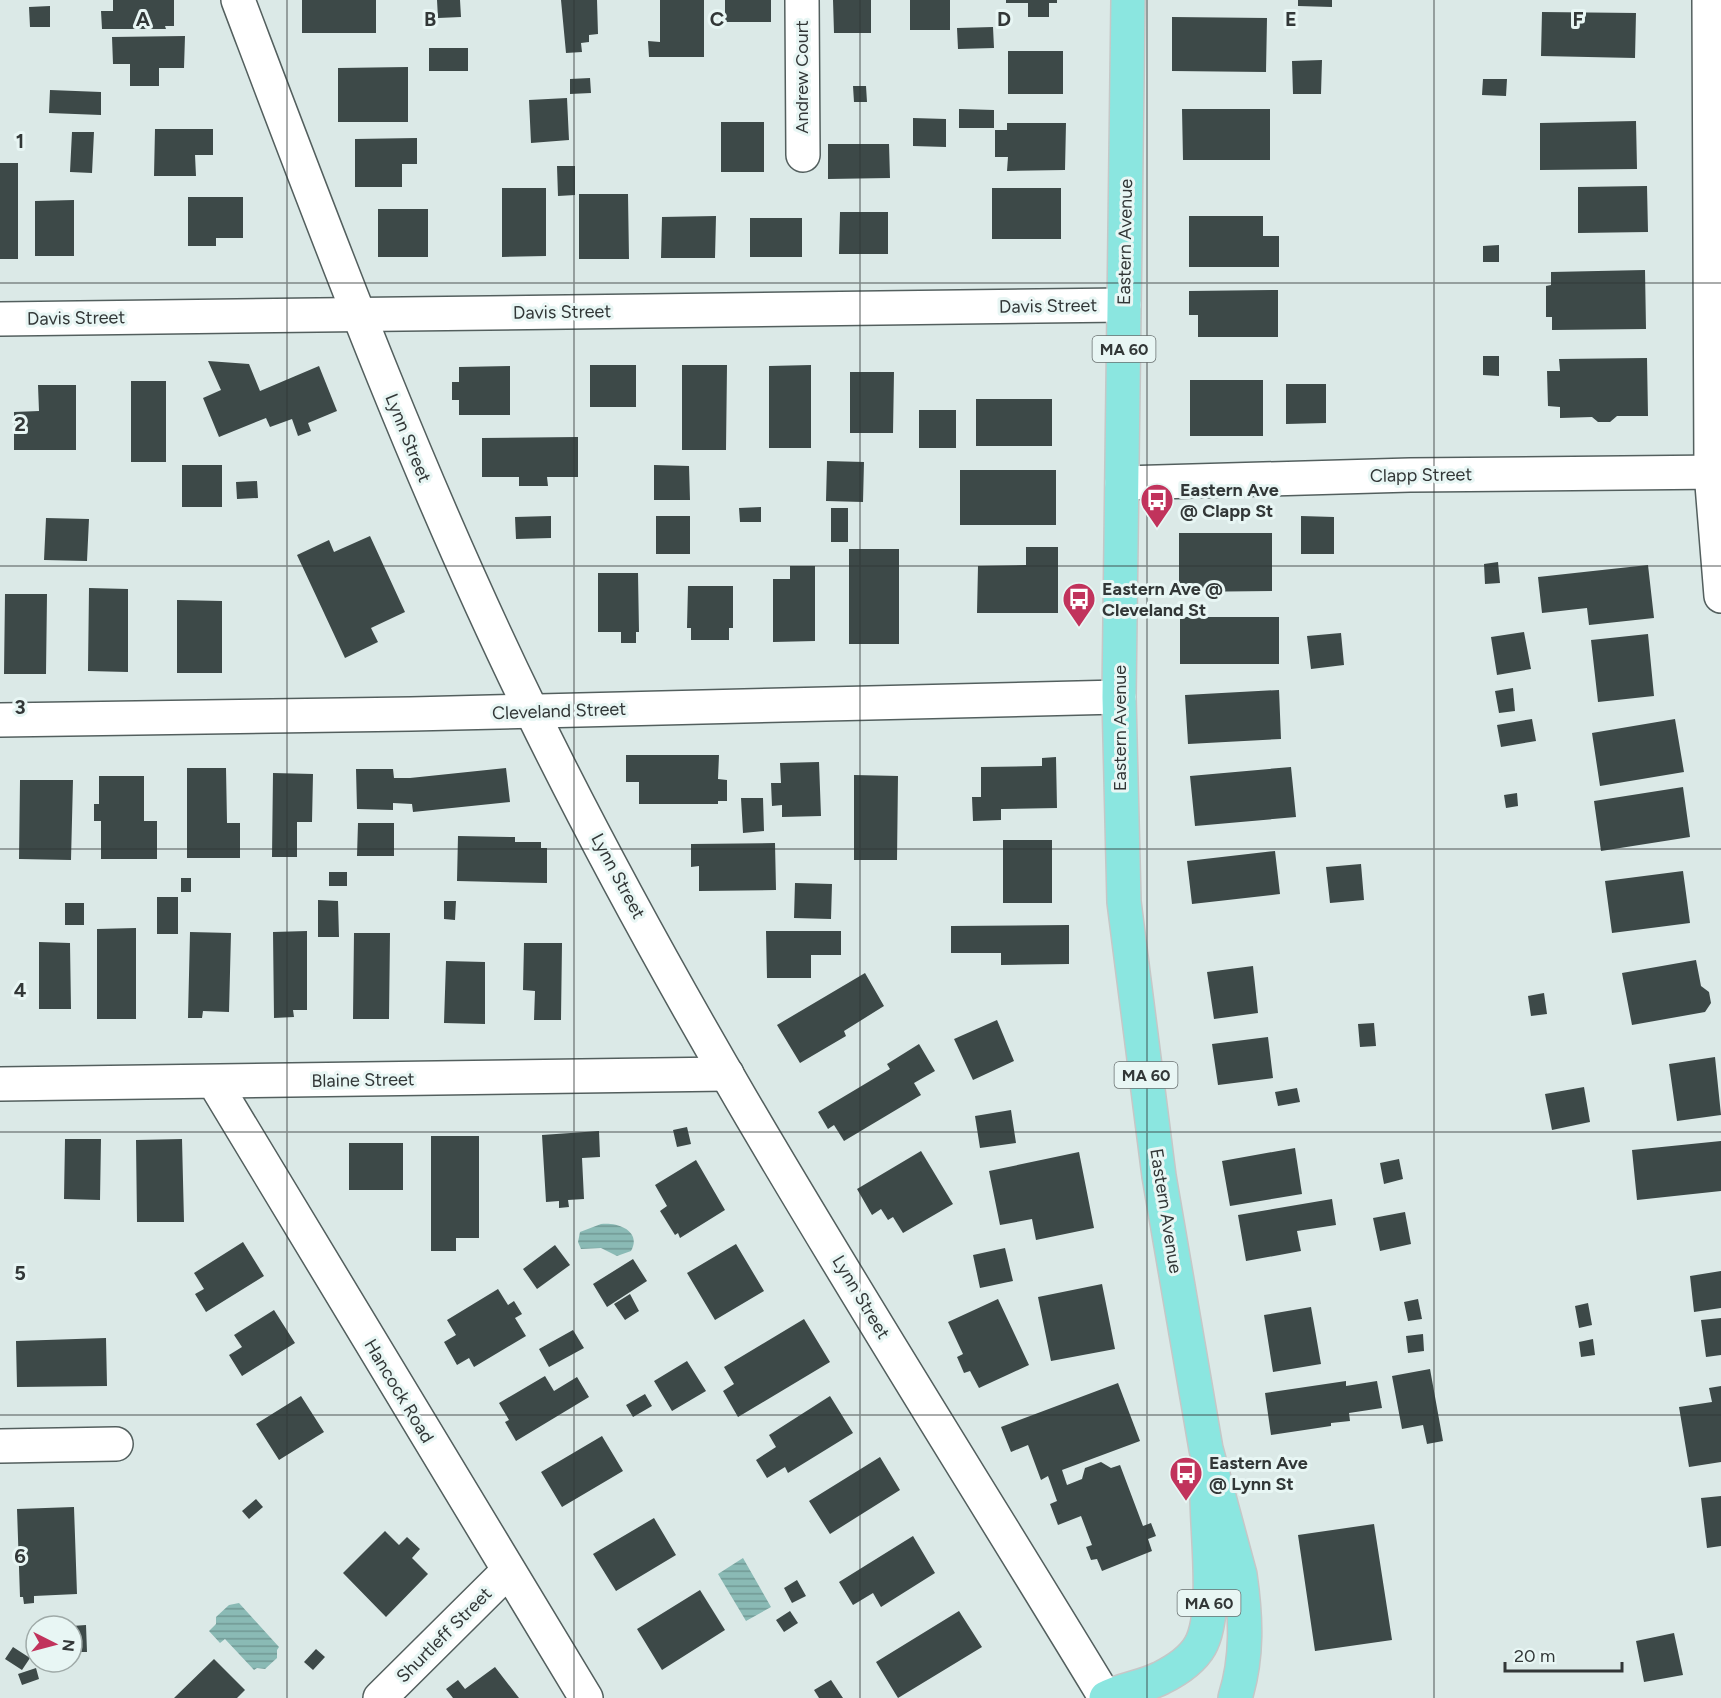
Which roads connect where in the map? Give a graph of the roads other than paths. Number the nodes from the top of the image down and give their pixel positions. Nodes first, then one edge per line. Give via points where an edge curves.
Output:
1 (238, 0) edge
2 (802, 0) edge
3 (1128, 0) edge
4 (1709, 0) edge
5 (802, 155) dead end
6 (1124, 305) junction
7 (358, 314) junction
8 (0, 319) edge
9 (1716, 472) edge
10 (1122, 483) junction
11 (1721, 596) edge
12 (1119, 698) junction
13 (531, 711) junction
14 (0, 720) edge
15 (727, 1074) junction
16 (214, 1082) junction
17 (0, 1084) edge
18 (116, 1444) dead end
19 (0, 1446) edge
20 (1206, 1449) junction
21 (508, 1571) junction
22 (380, 1698) edge
23 (586, 1698) edge
24 (1105, 1698) edge
25 (1235, 1698) edge

1 - 7 street, Lynn Street
2 - 5 street, Andrew Court
3 - 6 main road, Eastern Avenue / MA 60
4 - 9 street
6 - 7 street, Davis Street
6 - 10 main road, Eastern Avenue / MA 60
7 - 8 street, Davis Street
7 - 13 street, Lynn Street via 459,559
9 - 10 street, Clapp Street
9 - 11 street
10 - 12 main road, Eastern Avenue / MA 60
12 - 13 street, Cleveland Street
12 - 20 main road, Eastern Avenue / MA 60 via 1122,857 1135,1002
13 - 14 street, Cleveland Street
13 - 15 street, Lynn Street
15 - 16 street, Blaine Street
15 - 24 street, Lynn Street
16 - 17 street, Blaine Street
16 - 21 street, Hancock Road
18 - 19 street
20 - 24 main road, Eastern Avenue / MA 60 via 1209,1615 1203,1640 1196,1652 1161,1678
20 - 25 main road, Eastern Avenue / MA 60 via 1243,1595 1245,1642
21 - 22 street, Shurtleff Street
21 - 23 street, Hancock Road

